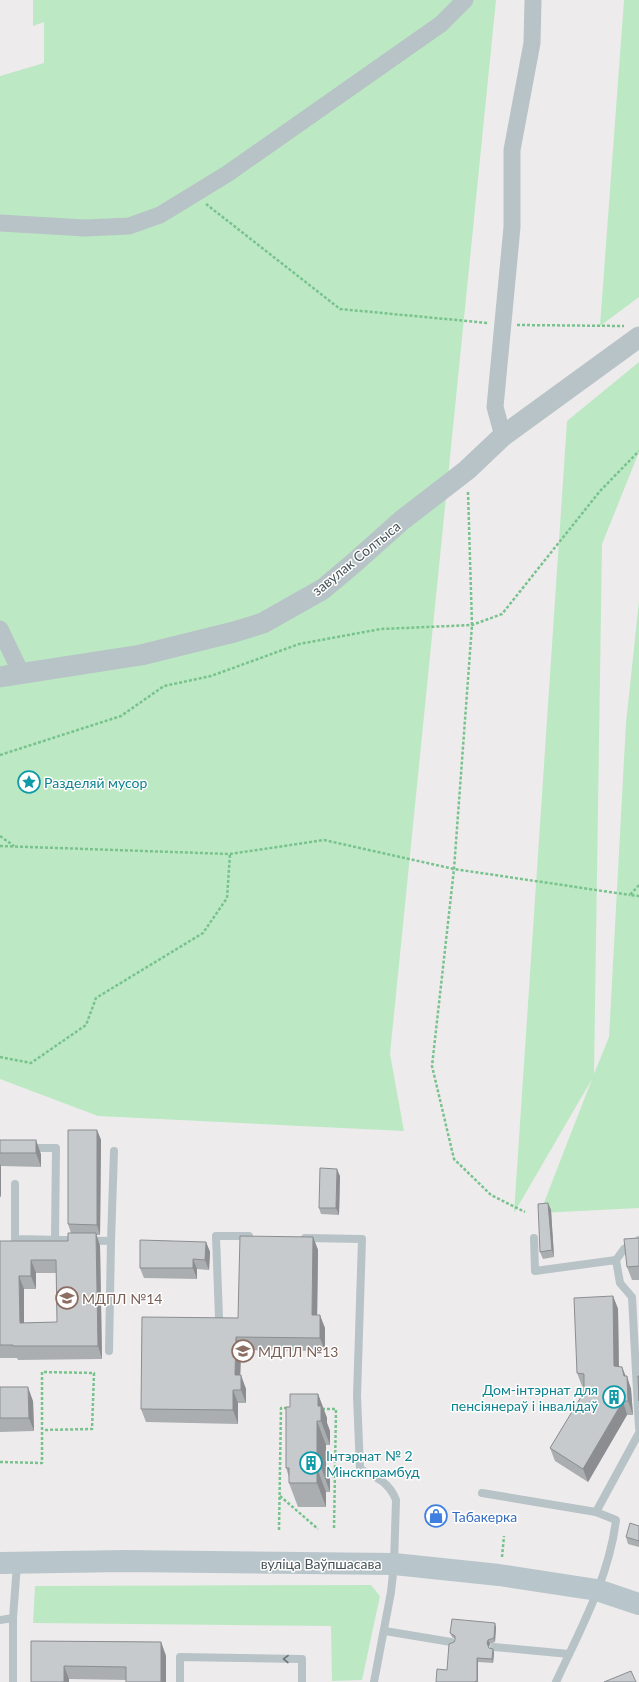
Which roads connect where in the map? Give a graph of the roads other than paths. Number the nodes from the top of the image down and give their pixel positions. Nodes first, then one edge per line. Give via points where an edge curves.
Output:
1 (465, 0) edge
2 (533, 0) edge
3 (0, 223) edge
4 (635, 332) edge
5 (503, 436) junction
6 (0, 629) edge
7 (21, 673) junction
8 (0, 676) edge
9 (21, 1148) edge
10 (114, 1151) dead end
11 (15, 1184) dead end
12 (254, 1237) edge
13 (300, 1238) edge
14 (534, 1238) dead end
15 (55, 1240) junction
16 (639, 1240) edge
17 (111, 1241) junction
18 (616, 1260) junction
19 (635, 1297) edge
20 (219, 1318) edge
21 (109, 1352) dead end
22 (639, 1428) edge
23 (639, 1433) edge
24 (482, 1493) dead end
25 (596, 1512) junction
26 (9, 1563) edge
27 (394, 1564) junction
28 (597, 1590) junction
29 (639, 1604) edge
30 (13, 1618) junction
31 (0, 1620) edge
32 (385, 1631) junction
33 (451, 1642) edge
34 (494, 1647) dead end
35 (569, 1654) junction
36 (13, 1682) edge
37 (180, 1682) edge
38 (302, 1682) edge
39 (374, 1682) edge
40 (556, 1682) edge

1 - 3 street via 441,24 226,174 160,215 129,226 85,228
2 - 5 street via 532,43 512,150 512,227 495,407
4 - 5 street, завулак Солтыса
5 - 7 street, завулак Солтыса via 467,470 401,521 322,589 263,623 141,655
6 - 7 street
7 - 8 street, завулак Солтыса
9 - 15 lane via 56,1148
10 - 17 lane
11 - 15 lane via 15,1239
12 - 20 lane via 216,1236
13 - 27 lane via 362,1239 356,1396 360,1469 380,1479 392,1490 396,1500
14 - 18 lane via 535,1271
15 - 17 lane
16 - 18 lane via 624,1249
17 - 21 lane
18 - 19 lane via 620,1282
19 - 22 lane
23 - 25 lane
24 - 25 lane
25 - 28 lane via 616,1520 614,1541
26 - 27 main road, вуліца Ваўпшасава via 124,1561
26 - 30 lane
27 - 28 main road, вуліца Ваўпшасава via 500,1575
27 - 32 lane
28 - 29 main road, вуліца Ваўпшасава
28 - 35 lane
30 - 31 lane
30 - 36 lane
32 - 33 lane
32 - 39 lane
34 - 35 lane
35 - 40 lane
38 -> 37 lane via 302,1659 180,1657

